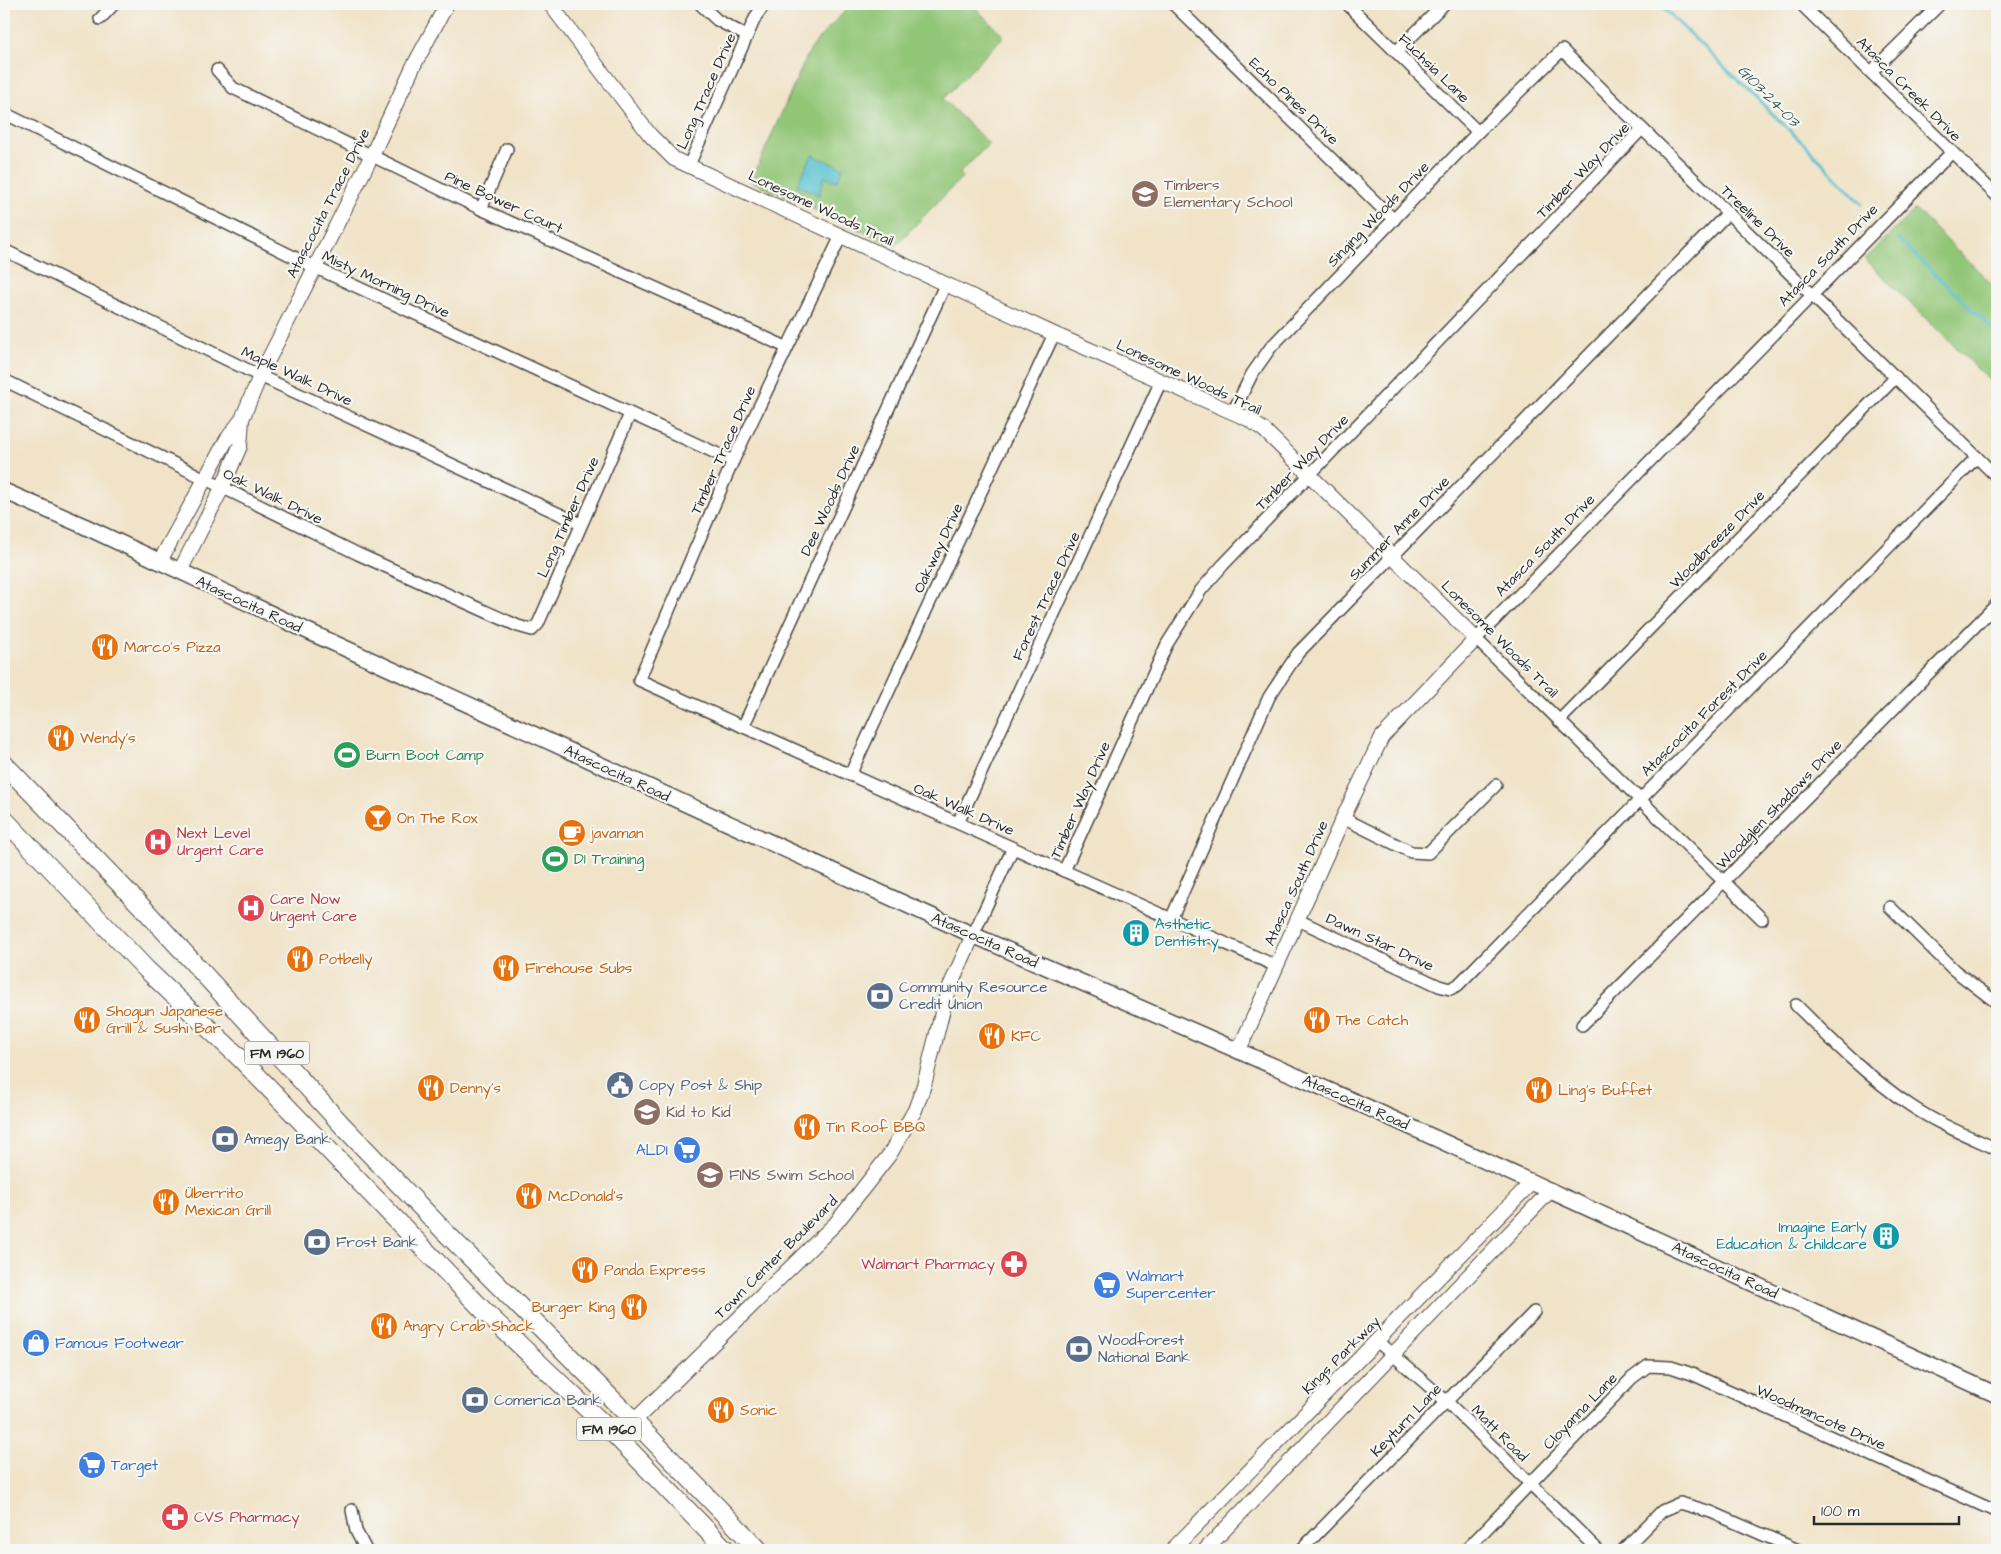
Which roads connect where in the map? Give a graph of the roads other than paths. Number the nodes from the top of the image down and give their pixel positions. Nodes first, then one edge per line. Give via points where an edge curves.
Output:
1 (114, 4) edge
2 (447, 4) edge
3 (550, 4) edge
4 (700, 4) edge
5 (765, 4) edge
6 (1173, 4) edge
7 (1348, 4) edge
8 (1444, 4) edge
9 (1801, 4) edge
10 (1940, 4) edge
11 (100, 19) dead end
12 (747, 36) junction
13 (1562, 50) joint
14 (1396, 52) junction
15 (217, 70) dead end
16 (1871, 72) junction
17 (4, 113) edge
18 (1642, 129) junction
19 (1478, 132) junction
20 (507, 149) dead end
21 (1952, 152) junction
22 (372, 155) junction
23 (689, 165) junction
24 (1997, 196) edge
25 (481, 209) junction
26 (1728, 213) junction
27 (1394, 220) junction
28 (841, 236) junction
29 (4, 250) edge
30 (314, 268) junction
31 (945, 285) junction
32 (1812, 295) junction
33 (1054, 334) junction
34 (786, 347) junction
35 (260, 376) junction
36 (1896, 377) junction
37 (4, 380) edge
38 (1161, 381) junction
39 (1233, 412) junction
40 (630, 414) junction
41 (242, 419) junction
42 (1977, 457) junction
43 (733, 461) junction
44 (1310, 476) junction
45 (1997, 477) edge
46 (205, 479) junction
47 (222, 488) junction
48 (4, 491) edge
49 (581, 524) junction
50 (1392, 557) junction
51 (160, 561) junction
52 (180, 571) junction
53 (1997, 604) edge
54 (532, 630) joint
55 (1476, 639) junction
56 (639, 680) joint
57 (1559, 721) junction
58 (743, 727) junction
59 (4, 764) edge
60 (850, 775) junction
61 (1496, 785) dead end
62 (1640, 799) junction
63 (1343, 818) junction
64 (4, 819) edge
65 (958, 823) junction
66 (1013, 848) junction
67 (1064, 871) junction
68 (1724, 882) junction
69 (1890, 907) dead end
70 (1171, 919) junction
71 (1762, 919) dead end
72 (1298, 920) junction
73 (973, 935) junction
74 (1276, 966) junction
75 (1450, 989) joint
76 (1997, 1003) edge
77 (1796, 1005) dead end
78 (1582, 1025) dead end
79 (1239, 1050) junction
80 (1997, 1149) edge
81 (1532, 1182) junction
82 (1551, 1190) junction
83 (1534, 1312) dead end
84 (1378, 1342) junction
85 (1393, 1353) junction
86 (1632, 1378) joint
87 (1997, 1395) edge
88 (1446, 1401) junction
89 (634, 1421) junction
90 (1530, 1484) junction
91 (352, 1510) dead end
92 (1997, 1512) edge
93 (366, 1550) edge
94 (726, 1550) edge
95 (759, 1550) edge
96 (1172, 1550) edge
97 (1205, 1550) edge
98 (1301, 1550) edge
99 (1466, 1550) edge
100 (1598, 1550) edge
101 (1623, 1550) edge
102 (1798, 1550) edge

1 - 11 street
2 - 22 street, Atascocita Trace Drive
3 - 23 street, Lonesome Woods Trail via 650,135 674,159
4 - 12 street via 717,20
5 - 12 street, Long Trace Drive
6 - 27 street, Echo Pines Drive
7 - 14 street, Fuchsia Lane
8 - 14 street
9 - 16 street, Atasca Creek Drive
10 - 16 street
12 - 23 street, Long Trace Drive
13 - 18 street, Treeline Drive
13 - 19 street, Singing Woods Drive
14 - 19 street, Fuchsia Lane
15 - 22 street, Pine Bower Court via 233,88
16 - 21 street, Atasca Creek Drive
17 - 30 street, Misty Morning Drive
18 - 26 street, Treeline Drive
18 - 44 street, Timber Way Drive
19 - 27 street, Singing Woods Drive
20 - 25 street
21 - 24 street, Atasca Creek Drive
21 - 32 street, Atasca South Drive
22 - 25 street, Pine Bower Court
22 - 30 street, Atascocita Trace Drive
23 - 28 street, Lonesome Woods Trail
25 - 34 street, Pine Bower Court
26 - 32 street, Treeline Drive
26 - 50 street, Summer Anne Drive
27 - 39 street, Singing Woods Drive via 1267,351
28 - 31 street, Lonesome Woods Trail
28 - 34 street, Timber Trace Drive
29 - 35 street, Maple Walk Drive
30 - 35 street, Atascocita Trace Drive
30 - 40 street, Misty Morning Drive
31 - 33 street, Lonesome Woods Trail
31 - 58 street, Dee Woods Drive
32 - 36 street, Treeline Drive
32 - 55 street, Atasca South Drive
33 - 38 street, Lonesome Woods Trail
33 - 60 street, Oakway Drive
34 - 43 street, Timber Trace Drive
35 - 41 street, Atascocita Trace Drive
35 - 49 street, Maple Walk Drive
36 - 42 street, Treeline Drive
36 - 57 street, Woodbreeze Drive
37 - 46 street, Oak Walk Drive
38 - 39 street, Lonesome Woods Trail
38 - 65 street, Forest Trace Drive
39 - 44 street, Lonesome Woods Trail via 1264,430
40 - 43 street, Misty Morning Drive
40 - 49 street, Long Timber Drive
41 - 46 street, Atascocita Trace Drive
41 - 47 street, Atascocita Trace Drive via 240,446
42 - 45 street, Treeline Drive
42 - 62 street, Atascocita Forest Drive
43 - 56 street, Timber Trace Drive
44 - 50 street, Lonesome Woods Trail
44 - 67 street, Timber Way Drive via 1223,565 1178,624
46 - 47 street, Oak Walk Drive
46 - 51 street, Atascocita Trace Drive
47 - 52 street, Atascocita Trace Drive
47 - 54 street, Oak Walk Drive via 358,554
48 - 51 main road, Atascocita Road
49 - 54 street, Long Timber Drive via 538,624
50 - 55 street, Lonesome Woods Trail
50 - 70 street, Summer Anne Drive via 1298,654 1278,681
51 - 52 main road, Atascocita Road
52 - 73 main road, Atascocita Road
53 - 68 street, Woodglen Shadows Drive
55 - 57 street, Lonesome Woods Trail
55 - 63 street, Atasca South Drive via 1382,737
56 - 58 street, Oak Walk Drive
57 - 62 street, Lonesome Woods Trail
58 - 60 street, Oak Walk Drive
59 - 89 main road, FM 1960 / FM 1960 via 146,911 437,1224
60 - 65 street, Oak Walk Drive
61 - 63 street via 1428,853 1411,852
62 - 68 street, Lonesome Woods Trail
62 - 75 street, Atascocita Forest Drive via 1471,973
63 - 72 street, Atasca South Drive
64 - 94 main road, FM 1960 / FM 1960 via 146,969 241,1059 486,1313 617,1437
65 - 66 street, Oak Walk Drive
66 - 67 street, Oak Walk Drive
66 - 73 street, Town Center Boulevard
67 - 70 street, Oak Walk Drive
68 - 71 street, Lonesome Woods Trail
68 - 78 street, Woodglen Shadows Drive
69 - 76 street via 1954,970
70 - 74 street, Oak Walk Drive
72 - 74 street, Atasca South Drive
72 - 75 street, Dawn Star Drive
73 - 79 main road, Atascocita Road
73 - 89 street, Town Center Boulevard via 947,993 915,1110 890,1154 836,1223
74 - 79 street, Atasca South Drive
77 - 80 street via 1861,1068 1911,1106
79 - 81 main road, Atascocita Road
81 - 82 main road, Atascocita Road
81 - 84 street, Kings Parkway
82 - 85 street
82 - 87 main road, Atascocita Road
83 - 88 street, Keyturn Lane
84 - 85 street, Matt Road
84 - 96 street, Kings Parkway
85 - 88 street, Matt Road
85 - 97 street
86 - 90 street, Cloyanna Lane
86 - 92 street, Woodmancote Drive via 1648,1366 1671,1366
88 - 90 street, Matt Road
88 - 98 street, Keyturn Lane
89 - 95 main road, FM 1960 / FM 1960
90 - 99 street, Cloyanna Lane
90 - 100 street, Matt Road
91 - 93 street via 356,1531
101 - 102 street via 1668,1507 1680,1503

